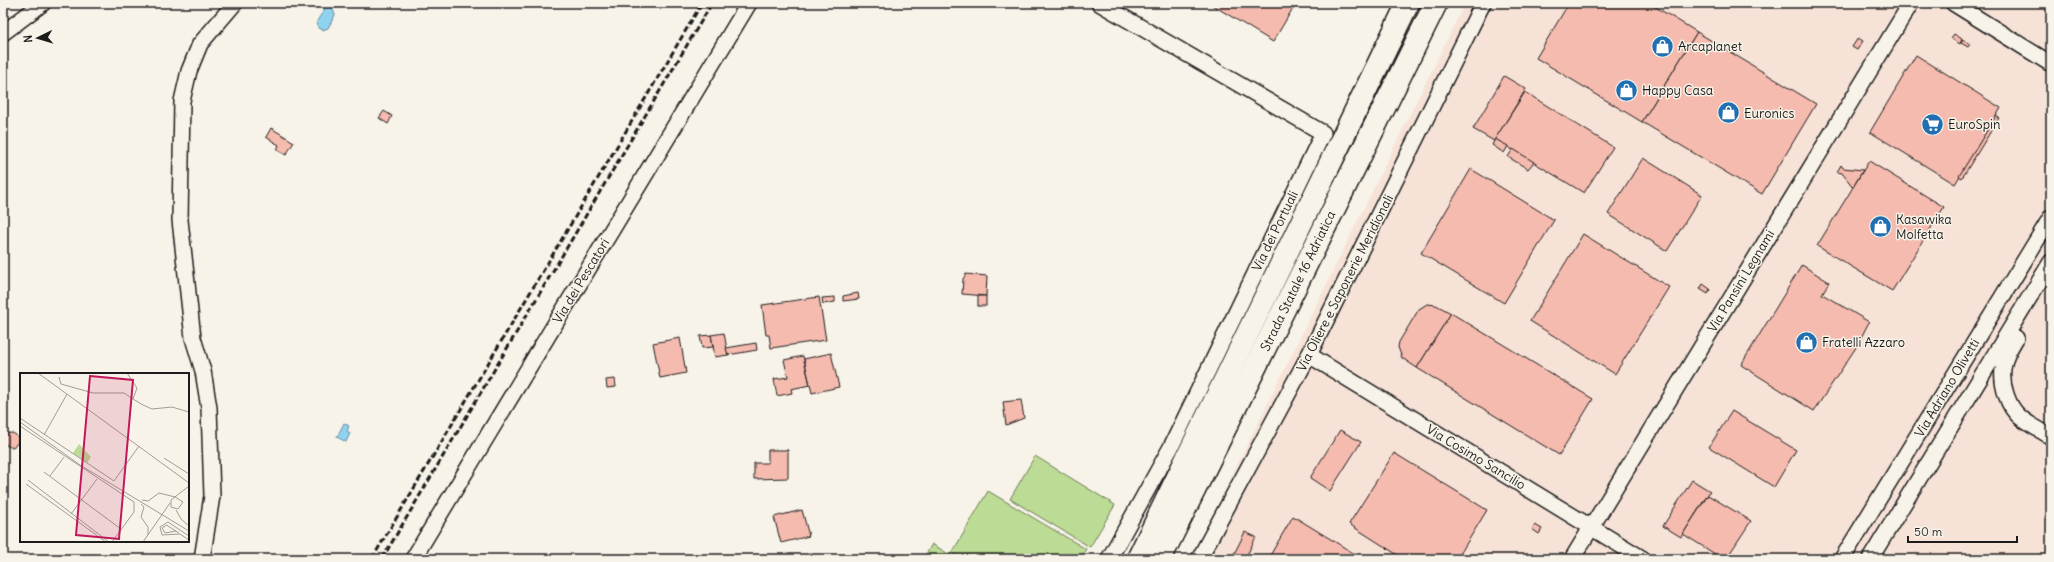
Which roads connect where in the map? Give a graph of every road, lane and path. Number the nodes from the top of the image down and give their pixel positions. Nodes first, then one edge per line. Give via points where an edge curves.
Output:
1 (43, 3) edge
2 (235, 3) edge
3 (749, 3) edge
4 (1099, 3) edge
5 (1408, 3) edge
6 (1436, 3) edge
7 (1483, 3) edge
8 (1911, 3) edge
9 (1953, 3) edge
10 (3, 33) edge
11 (2051, 64) edge
12 (2051, 217) edge
13 (2051, 262) edge
14 (2051, 282) edge
15 (1309, 355) junction
16 (2051, 436) edge
17 (1592, 527) junction
18 (202, 559) edge
19 (413, 559) edge
20 (1109, 559) edge
21 (1138, 559) edge
22 (1160, 559) edge
23 (1199, 559) edge
24 (1572, 559) edge
25 (1643, 559) edge
26 (1842, 559) edge
27 (1870, 559) edge

1 - 10 street
2 - 18 street via 200,44 189,71 182,101 180,220 193,338 204,371 209,408 212,496
3 - 19 street, Via dei Pescatori
4 - 20 street, Via dei Portuali via 1323,133 1171,447
5 - 21 highway, Strada Statale 16 Adriatica
6 - 22 highway, Strada Statale 16 Adriatica
7 - 15 street, Via Oliere e Saponerie Meridionali
8 - 17 street, Via Pansini Legnami
9 - 11 street
12 - 26 street, Via Adriano Olivetti
13 - 27 street, Via Adriano Olivetti
14 - 16 street via 2009,350 2003,369 2004,386 2009,402 2019,417
15 - 17 street, Via Cosimo Sancilio
15 - 23 street, Via Oliere e Saponerie Meridionali
17 - 24 street, Via Pansini Legnami
17 - 25 street, Via Cosimo Sancilio

